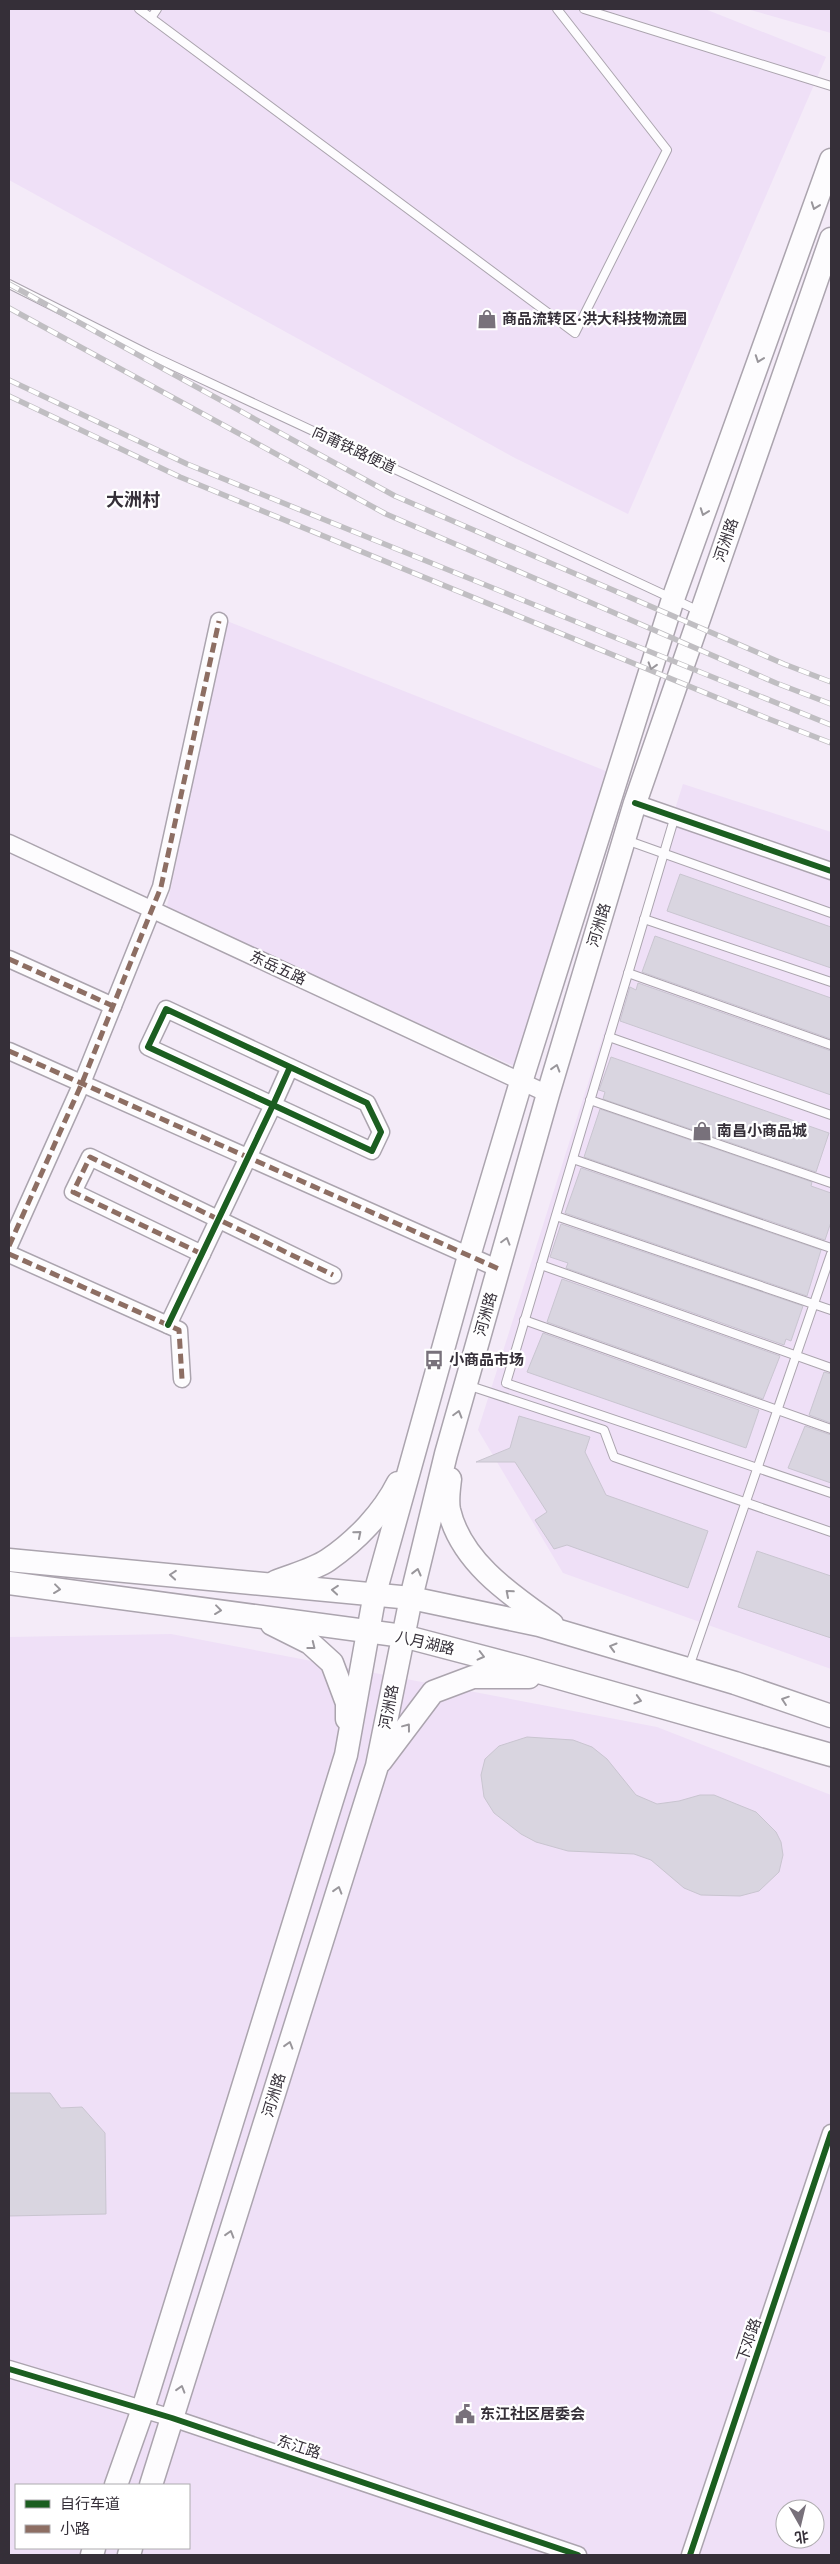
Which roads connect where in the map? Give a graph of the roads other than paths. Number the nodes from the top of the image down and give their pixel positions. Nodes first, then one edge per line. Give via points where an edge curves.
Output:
1 (139, 9) edge
2 (157, 9) edge
3 (558, 9) edge
4 (584, 9) edge
5 (151, 18) junction
6 (831, 86) edge
7 (831, 160) edge
8 (831, 239) edge
9 (9, 284) edge
10 (673, 599) junction
11 (700, 612) junction
12 (219, 621) dead end
13 (635, 803) junction
14 (675, 816) junction
15 (624, 840) junction
16 (9, 843) edge
17 (664, 854) junction
18 (831, 871) edge
19 (152, 910) junction
20 (831, 913) edge
21 (644, 919) junction
22 (9, 959) edge
23 (628, 973) junction
24 (831, 982) edge
25 (113, 1006) junction
26 (609, 1037) junction
27 (831, 1045) edge
28 (9, 1051) edge
29 (290, 1067) junction
30 (521, 1082) junction
31 (82, 1084) junction
32 (548, 1094) junction
33 (590, 1100) junction
34 (273, 1105) junction
35 (831, 1115) edge
36 (248, 1157) junction
37 (572, 1159) junction
38 (831, 1183) edge
39 (556, 1216) junction
40 (218, 1219) junction
41 (9, 1246) edge
42 (831, 1248) edge
43 (9, 1254) edge
44 (202, 1254) junction
45 (831, 1254) edge
46 (469, 1256) junction
47 (541, 1265) junction
48 (499, 1269) junction
49 (333, 1275) dead end
50 (814, 1304) junction
51 (831, 1310) edge
52 (524, 1320) junction
53 (168, 1325) junction
54 (796, 1355) junction
55 (831, 1368) edge
56 (182, 1379) dead end
57 (466, 1385) junction
58 (778, 1410) junction
59 (831, 1429) edge
60 (450, 1441) junction
61 (414, 1453) junction
62 (758, 1468) junction
63 (831, 1492) edge
64 (746, 1502) junction
65 (831, 1532) edge
66 (9, 1560) edge
67 (9, 1583) edge
68 (271, 1584) junction
69 (375, 1593) junction
70 (411, 1598) junction
71 (254, 1615) junction
72 (368, 1631) junction
73 (563, 1632) junction
74 (402, 1636) junction
75 (688, 1669) junction
76 (559, 1677) junction
77 (831, 1716) edge
78 (831, 1754) edge
79 (346, 1755) junction
80 (377, 1766) junction
81 (831, 2133) edge
82 (9, 2369) edge
83 (143, 2409) junction
84 (172, 2418) junction
85 (116, 2484) edge
86 (151, 2484) edge
87 (578, 2555) edge
88 (690, 2555) edge

1 - 5 lane
2 - 5 lane
3 - 5 lane via 666,150 575,333
4 - 6 lane
7 -> 10 main road
8 - 11 main road, 河洲路
9 - 10 lane, 向莆铁路便道 via 148,354
10 - 11 lane, 向莆铁路便道
10 -> 30 main road
11 - 13 main road, 河洲路
12 - 19 street via 161,887
13 - 14 street
13 - 15 main road, 河洲路
14 - 17 lane
14 - 18 street
15 - 17 lane
32 -> 15 main road, 河洲路
16 - 19 street, 东岳五路
17 - 20 lane
17 - 21 lane
19 - 25 street
19 - 30 street, 东岳五路
21 - 23 lane
21 - 24 lane
22 - 25 street
23 - 26 lane
23 - 27 lane
25 - 31 street
26 - 33 lane
26 - 35 lane
28 - 31 street
29 - 34 street
29 - 34 street via 367,1103 381,1132 372,1151
29 - 34 street via 166,1009 148,1046
30 - 32 street, 东岳五路
30 - 46 main road
31 - 36 street
31 - 41 street
48 -> 32 main road, 河洲路
33 - 37 lane
33 - 38 lane
34 - 36 street
36 - 40 street
36 - 46 street
37 - 39 lane
37 - 42 lane
39 - 47 lane
39 - 50 lane
40 - 44 street
40 - 44 street via 90,1157 73,1192
40 - 49 street
43 - 53 street
44 - 53 street
45 - 50 lane
46 - 48 street
46 - 61 main road
47 - 52 lane
47 - 54 lane
48 - 57 main road, 河洲路
50 - 51 lane
50 - 54 lane
52 - 58 lane
52 - 62 lane via 506,1383
53 - 56 street via 179,1330
54 - 55 lane
54 - 58 lane
60 -> 57 main road, 河洲路
57 - 64 lane via 604,1430 614,1457
58 - 59 lane
58 - 62 lane
70 -> 60 main road, 河洲路
73 -> 60 main road via 511,1595 467,1552 449,1509
68 -> 61 main road via 327,1560 368,1526 390,1499
61 - 69 main road
62 - 63 lane
62 - 64 lane
64 - 65 lane
64 - 75 lane
68 -> 66 main road
67 -> 71 main road, 八月湖路
69 -> 68 main road
69 - 70 main road
69 - 72 main road
70 - 73 main road
70 - 74 main road, 河洲路
71 - 72 main road, 八月湖路
71 -> 79 main road via 310,1642 332,1662 347,1703
72 - 74 main road, 八月湖路
72 - 79 main road
75 -> 73 main road
74 -> 76 main road, 八月湖路
74 - 80 main road, 河洲路
77 -> 75 main road
76 -> 78 main road, 八月湖路
80 -> 76 main road via 434,1692 473,1677
79 - 83 main road
84 -> 80 main road, 河洲路
81 - 88 street, 下邓路
82 - 83 street, 东江路
83 - 84 street, 东江路
83 - 85 main road
84 - 86 main road, 河洲路
84 - 87 street, 东江路

